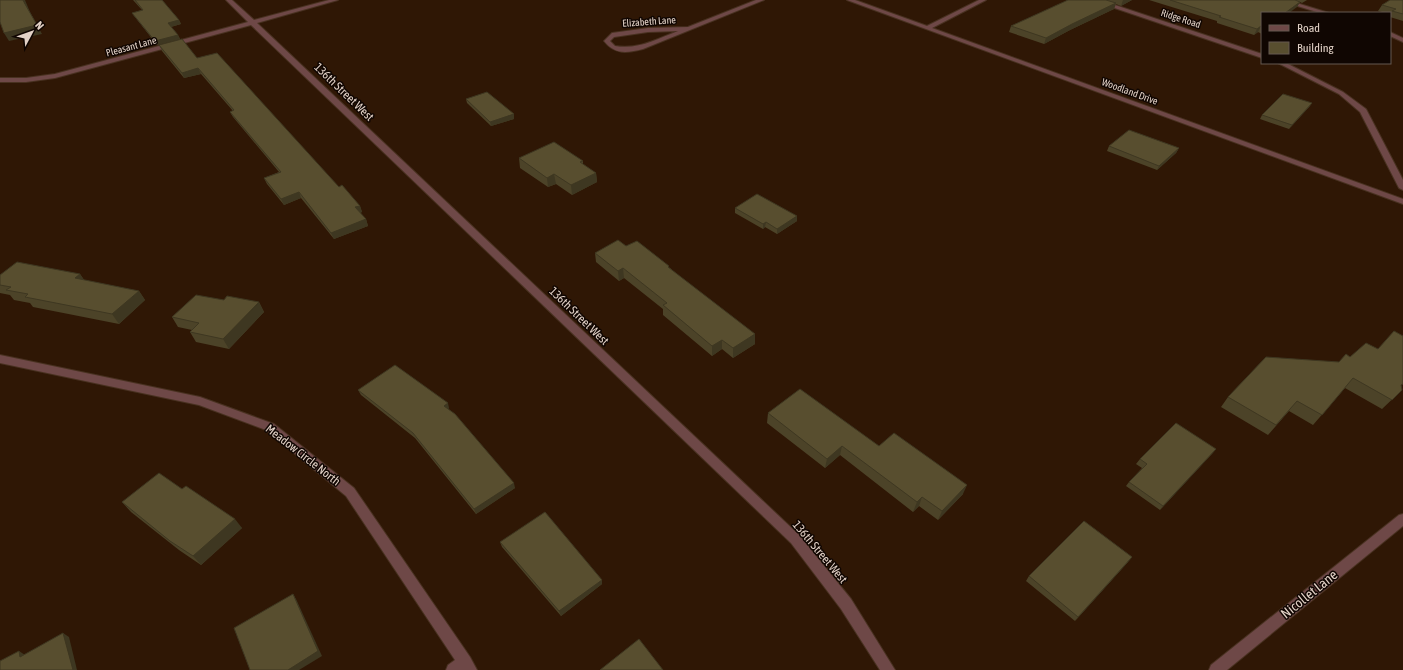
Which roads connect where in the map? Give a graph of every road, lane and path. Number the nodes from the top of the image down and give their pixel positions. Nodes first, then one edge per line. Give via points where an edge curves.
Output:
1 (229, 0) edge
2 (335, 0) edge
3 (760, 0) edge
4 (850, 0) edge
5 (983, 0) edge
6 (1094, 0) edge
7 (1281, 0) edge
8 (1323, 12) edge
9 (253, 24) junction
10 (928, 28) junction
11 (688, 29) junction
12 (1391, 34) edge
13 (1403, 40) edge
14 (1261, 56) edge
15 (1282, 64) edge
16 (0, 80) edge
17 (1403, 188) edge
18 (1403, 202) edge
19 (0, 359) edge
20 (1403, 519) edge
21 (467, 666) edge
22 (453, 670) edge
23 (888, 670) edge
24 (1216, 670) edge

1 - 9 street, 136th Street West
2 - 9 street, Pleasant Lane
3 - 11 street, Elizabeth Lane
4 - 10 street, Woodland Drive
5 - 10 street
6 - 14 street, Ridge Road
7 - 8 street
9 - 16 street, Pleasant Lane via 55,76
9 - 23 street, 136th Street West via 795,540 846,604
10 - 18 street, Woodland Drive
11 - 11 street, Elizabeth Lane via 641,48 613,48 607,41 612,35 626,32
12 - 13 street
15 - 17 street via 1341,93 1363,111
19 - 21 street, Meadow Circle North via 200,401 270,427 350,492
20 - 24 street, Nicollet Lane
21 - 22 street

